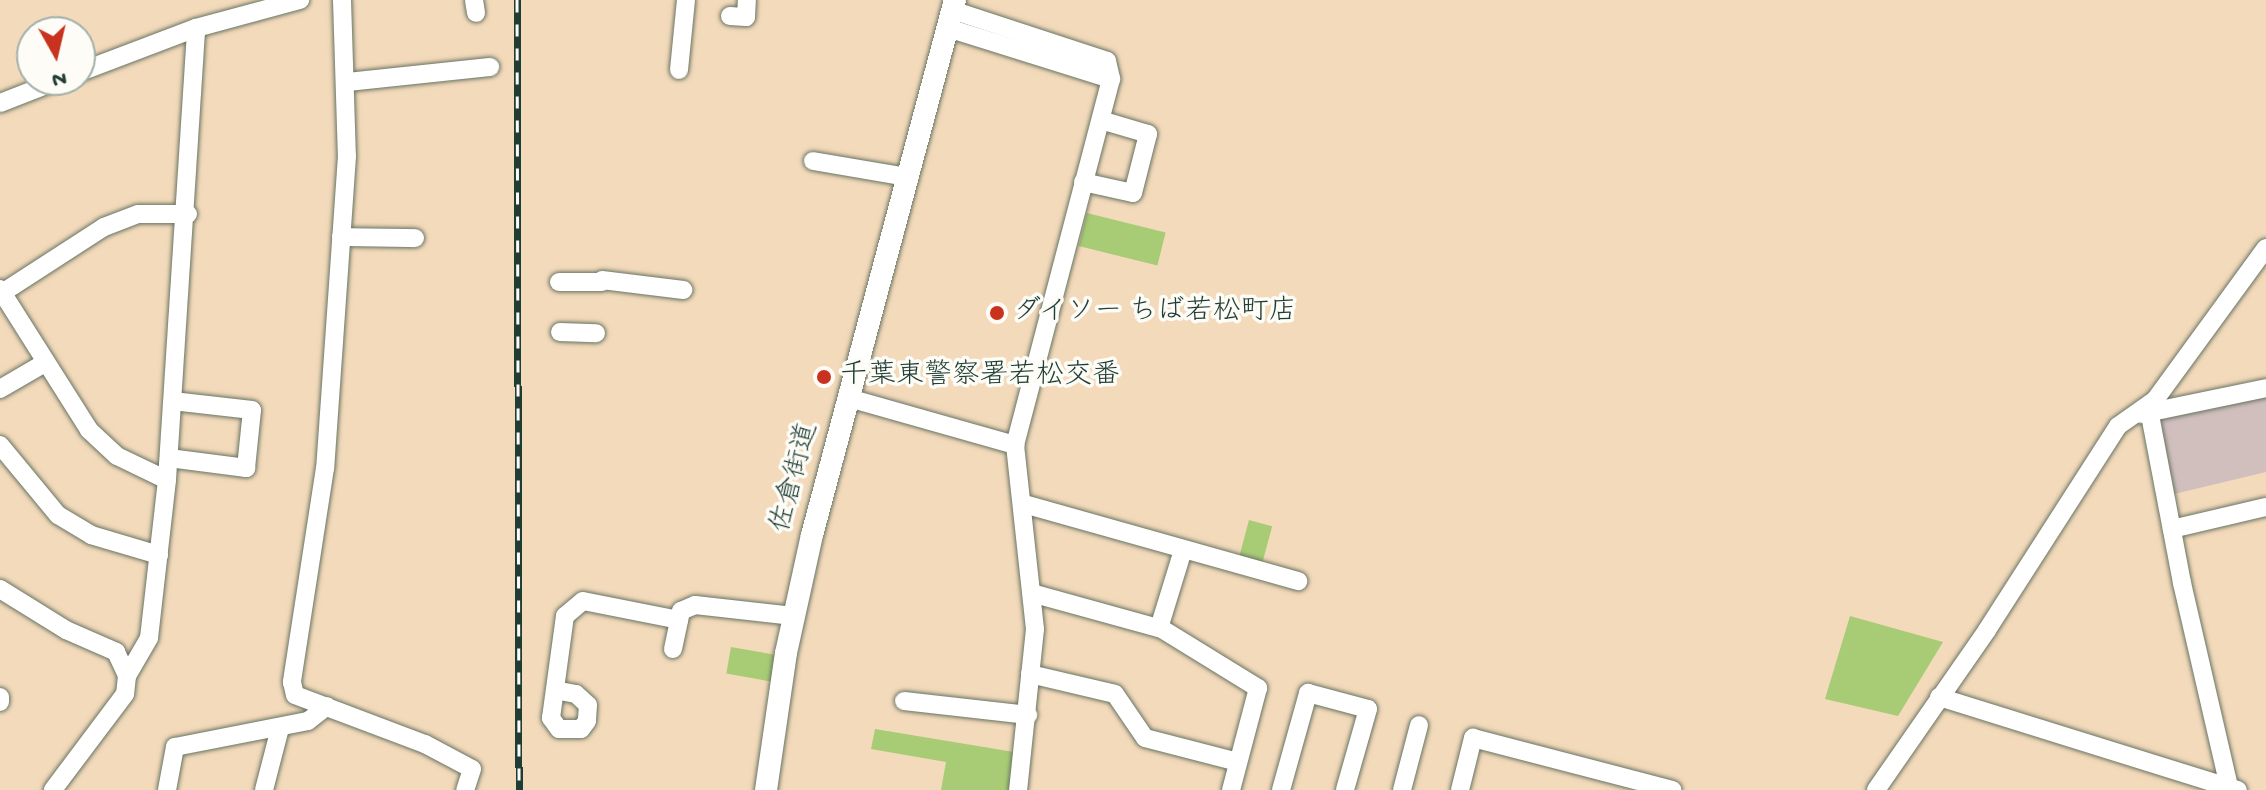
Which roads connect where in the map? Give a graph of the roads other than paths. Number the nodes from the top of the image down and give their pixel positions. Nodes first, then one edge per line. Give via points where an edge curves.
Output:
1 (300, 0) edge
2 (342, 0) edge
3 (686, 0) edge
4 (747, 0) edge
5 (248, 6) edge
6 (952, 13) edge
7 (730, 16) dead end
8 (196, 28) junction
9 (96, 66) edge
10 (490, 67) dead end
11 (679, 70) dead end
12 (347, 82) junction
13 (1101, 120) junction
14 (813, 161) dead end
15 (908, 177) junction
16 (1083, 182) junction
17 (188, 214) junction
18 (341, 237) junction
19 (415, 238) dead end
20 (2266, 248) edge
21 (559, 282) dead end
22 (683, 290) dead end
23 (1, 291) edge
24 (560, 332) dead end
25 (596, 333) dead end
26 (43, 364) junction
27 (2266, 388) edge
28 (0, 389) edge
29 (849, 398) junction
30 (173, 401) junction
31 (2142, 414) junction
32 (0, 445) edge
33 (1015, 445) junction
34 (169, 458) junction
35 (167, 480) junction
36 (1024, 504) junction
37 (2266, 507) edge
38 (2172, 529) junction
39 (1183, 550) junction
40 (159, 555) junction
41 (1298, 581) dead end
42 (0, 589) edge
43 (1035, 594) junction
44 (793, 616) junction
45 (679, 620) junction
46 (1159, 628) junction
47 (673, 649) dead end
48 (1030, 674) junction
49 (127, 676) junction
50 (555, 690) dead end
51 (1939, 697) junction
52 (904, 701) dead end
53 (327, 706) junction
54 (1028, 715) junction
55 (1419, 725) dead end
56 (280, 728) junction
57 (1238, 762) junction
58 (2234, 789) edge
59 (53, 790) edge
60 (167, 790) edge
61 (264, 790) edge
62 (465, 790) edge
63 (766, 790) edge
64 (1018, 790) edge
65 (1231, 790) edge
66 (1281, 790) edge
67 (1345, 790) edge
68 (1402, 790) edge
69 (1460, 790) edge
70 (1672, 790) edge
71 (1876, 790) edge

1 - 5 street
2 - 12 street
3 - 11 street
4 - 7 street via 746,17
5 - 8 street
6 - 13 street via 1107,61 1111,79
6 - 15 main road, 佐倉街道
8 - 9 street
8 - 17 street
10 - 12 street
12 - 18 street
13 - 16 street
13 - 16 street via 1148,134 1133,193
14 - 15 street
15 - 29 main road, 佐倉街道
16 - 33 street
17 - 23 street via 138,214 104,227
17 - 30 street
18 - 19 street
18 - 53 street via 325,468 292,682 295,695
20 - 31 street
21 - 22 street
23 - 26 street
24 - 25 street
26 - 28 street
26 - 35 street via 89,430 117,456
27 - 31 street
29 - 33 street
29 - 44 main road, 佐倉街道
30 - 34 street
30 - 34 street via 252,410 246,468
31 - 38 street
31 - 51 street via 2118,426
32 - 40 street via 58,515 91,535
33 - 36 street
34 - 35 street
35 - 40 street
36 - 39 street
36 - 43 street
37 - 38 street
38 - 58 street
39 - 41 street
39 - 46 street
40 - 49 street via 149,638
42 - 49 street via 66,630 116,652
43 - 46 street
43 - 48 street
44 - 45 street via 695,605 681,611
44 - 63 main road, 佐倉街道
45 - 47 street
45 - 50 street via 583,601 565,616
46 - 57 street via 1258,688
48 - 54 street
48 - 57 street via 1115,694 1145,738
49 - 59 street via 125,694
51 - 58 street
51 - 71 street
52 - 54 street
53 - 56 street via 308,721
53 - 62 street via 472,769
54 - 64 street
55 - 68 street
56 - 60 street via 175,747
56 - 61 street
57 - 65 street
66 - 67 street via 1308,693 1368,709
69 - 70 street via 1473,738

